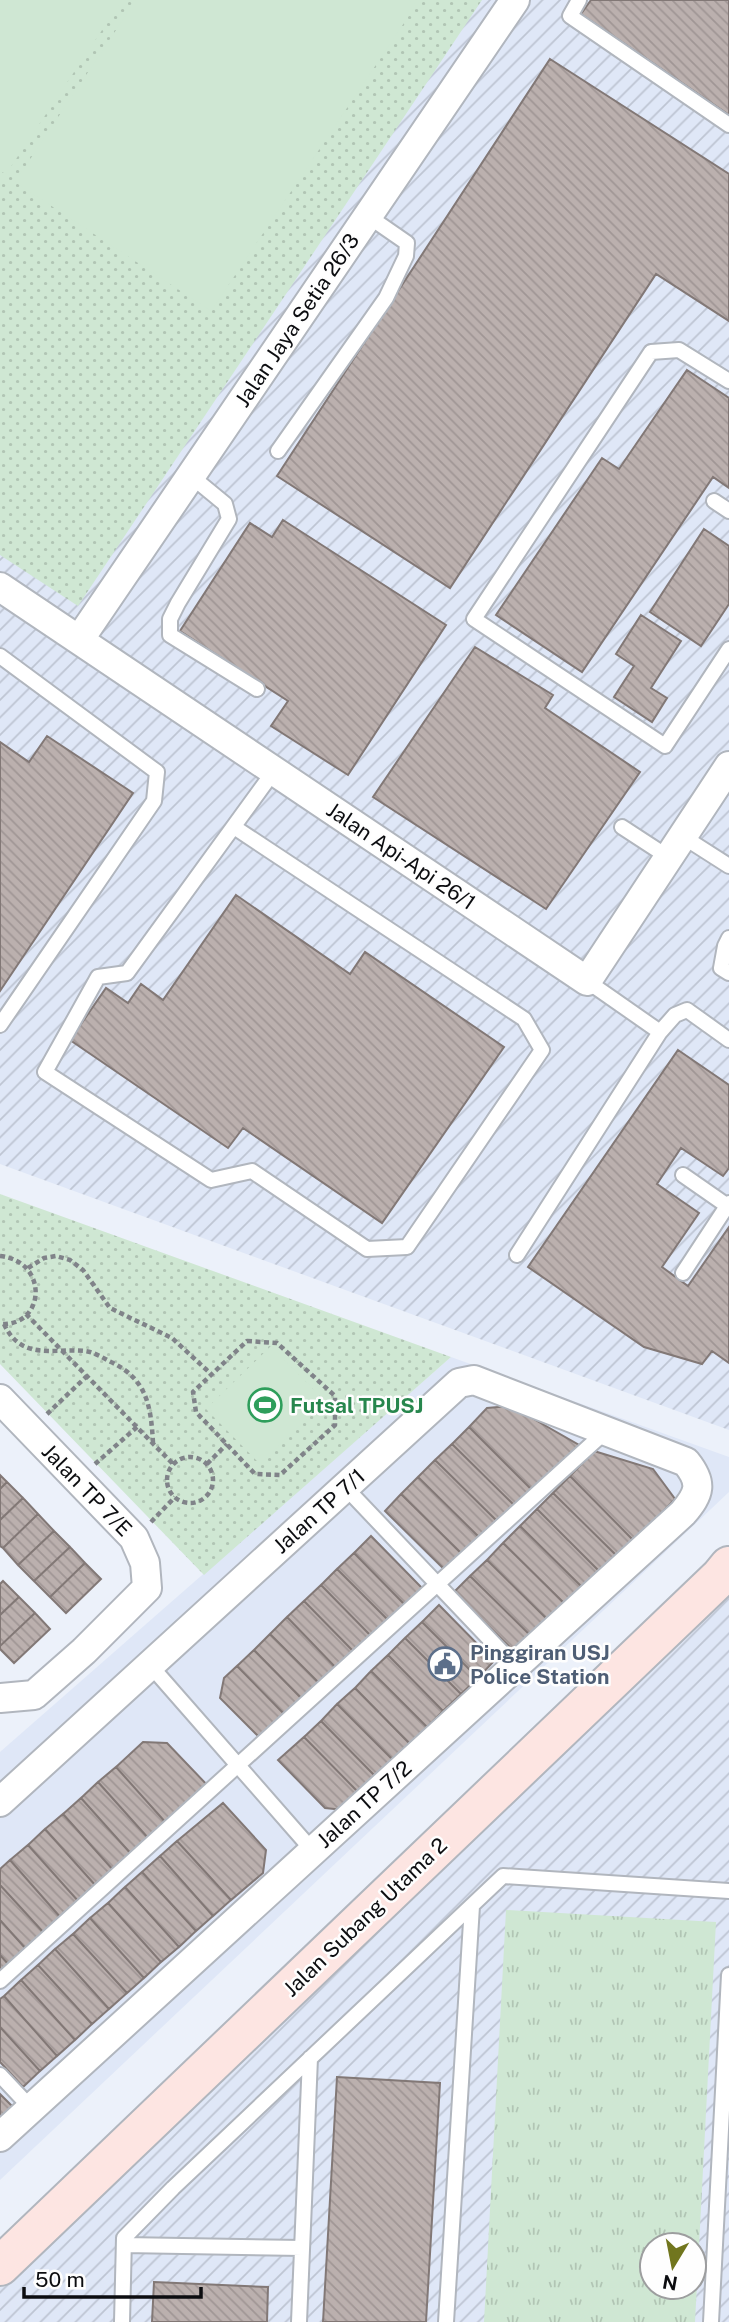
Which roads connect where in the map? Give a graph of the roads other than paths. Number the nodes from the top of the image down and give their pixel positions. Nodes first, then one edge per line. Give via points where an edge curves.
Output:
1 (516, 0) edge
2 (579, 0) edge
3 (729, 125) edge
4 (368, 216) junction
5 (729, 381) edge
6 (278, 451) dead end
7 (191, 476) junction
8 (714, 501) dead end
9 (729, 511) edge
10 (0, 587) edge
11 (79, 640) junction
12 (729, 649) edge
13 (0, 656) edge
14 (257, 689) dead end
15 (729, 766) edge
16 (274, 771) junction
17 (234, 827) junction
18 (622, 827) dead end
19 (675, 847) junction
20 (729, 866) edge
21 (729, 938) edge
22 (729, 973) edge
23 (587, 981) junction
24 (0, 1025) edge
25 (660, 1032) junction
26 (729, 1040) edge
27 (683, 1175) dead end
28 (728, 1205) edge
29 (517, 1255) dead end
30 (683, 1273) dead end
31 (0, 1399) edge
32 (606, 1431) junction
33 (686, 1462) joint
34 (345, 1487) junction
35 (729, 1566) edge
36 (437, 1585) junction
37 (150, 1665) junction
38 (515, 1666) junction
39 (0, 1698) edge
40 (238, 1765) junction
41 (0, 1802) edge
42 (313, 1851) junction
43 (729, 1891) edge
44 (472, 1906) junction
45 (729, 1975) edge
46 (0, 1981) edge
47 (310, 2058) junction
48 (0, 2075) edge
49 (31, 2108) junction
50 (0, 2137) edge
51 (124, 2245) junction
52 (302, 2248) junction
53 (0, 2266) edge
54 (122, 2322) edge
55 (299, 2322) edge
56 (446, 2322) edge
57 (711, 2322) edge

1 - 4 street, Jalan Jaya Setia 26/3
2 - 3 lane via 570,16
4 - 6 lane via 407,243 406,256 386,298
4 - 7 street, Jalan Jaya Setia 26/3
5 - 12 lane via 679,351 650,352 474,619 665,746
7 - 11 street, Jalan Jaya Setia 26/3
7 - 14 lane via 225,504 229,519 178,603 170,619 170,635
8 - 9 lane
10 - 11 street, Jalan Api-Api 26/1
11 - 16 street, Jalan Api-Api 26/1
13 - 24 lane via 157,772 153,801
15 - 19 street
16 - 17 lane
16 - 23 street, Jalan Api-Api 26/1
17 - 17 lane via 524,1019 542,1051 407,1247 367,1249 252,1171 211,1180 45,1072 98,977 127,973
18 - 19 lane
19 - 20 lane
19 - 23 street
21 - 22 lane via 721,968
23 - 25 lane
25 - 26 lane via 675,1015 687,1010
25 - 29 lane
27 - 28 lane
28 - 30 lane
31 - 39 street, Jalan TP 7/E via 134,1538 145,1563 147,1588 34,1695
32 - 33 street, Jalan TP 7/1
32 - 34 street, Jalan TP 7/1 via 474,1380 459,1383
32 - 36 lane
33 - 38 street, Jalan TP 7/2 via 698,1485 696,1497 683,1513
34 - 36 lane
34 - 37 street, Jalan TP 7/1
35 - 53 main road, Jalan Subang Utama 2
36 - 38 lane
36 - 40 lane
37 - 40 lane
37 - 41 street, Jalan TP 7/1
38 - 42 street, Jalan TP 7/2
40 - 42 lane
40 - 46 lane
42 - 49 street, Jalan TP 7/2
43 - 44 lane via 503,1876
44 - 47 lane
44 - 56 lane
45 - 57 lane
47 - 51 lane via 173,2188 124,2238
47 - 52 lane
48 - 49 lane
49 - 50 street, Jalan TP 7/2
51 - 52 lane
51 - 54 lane
52 - 55 lane

